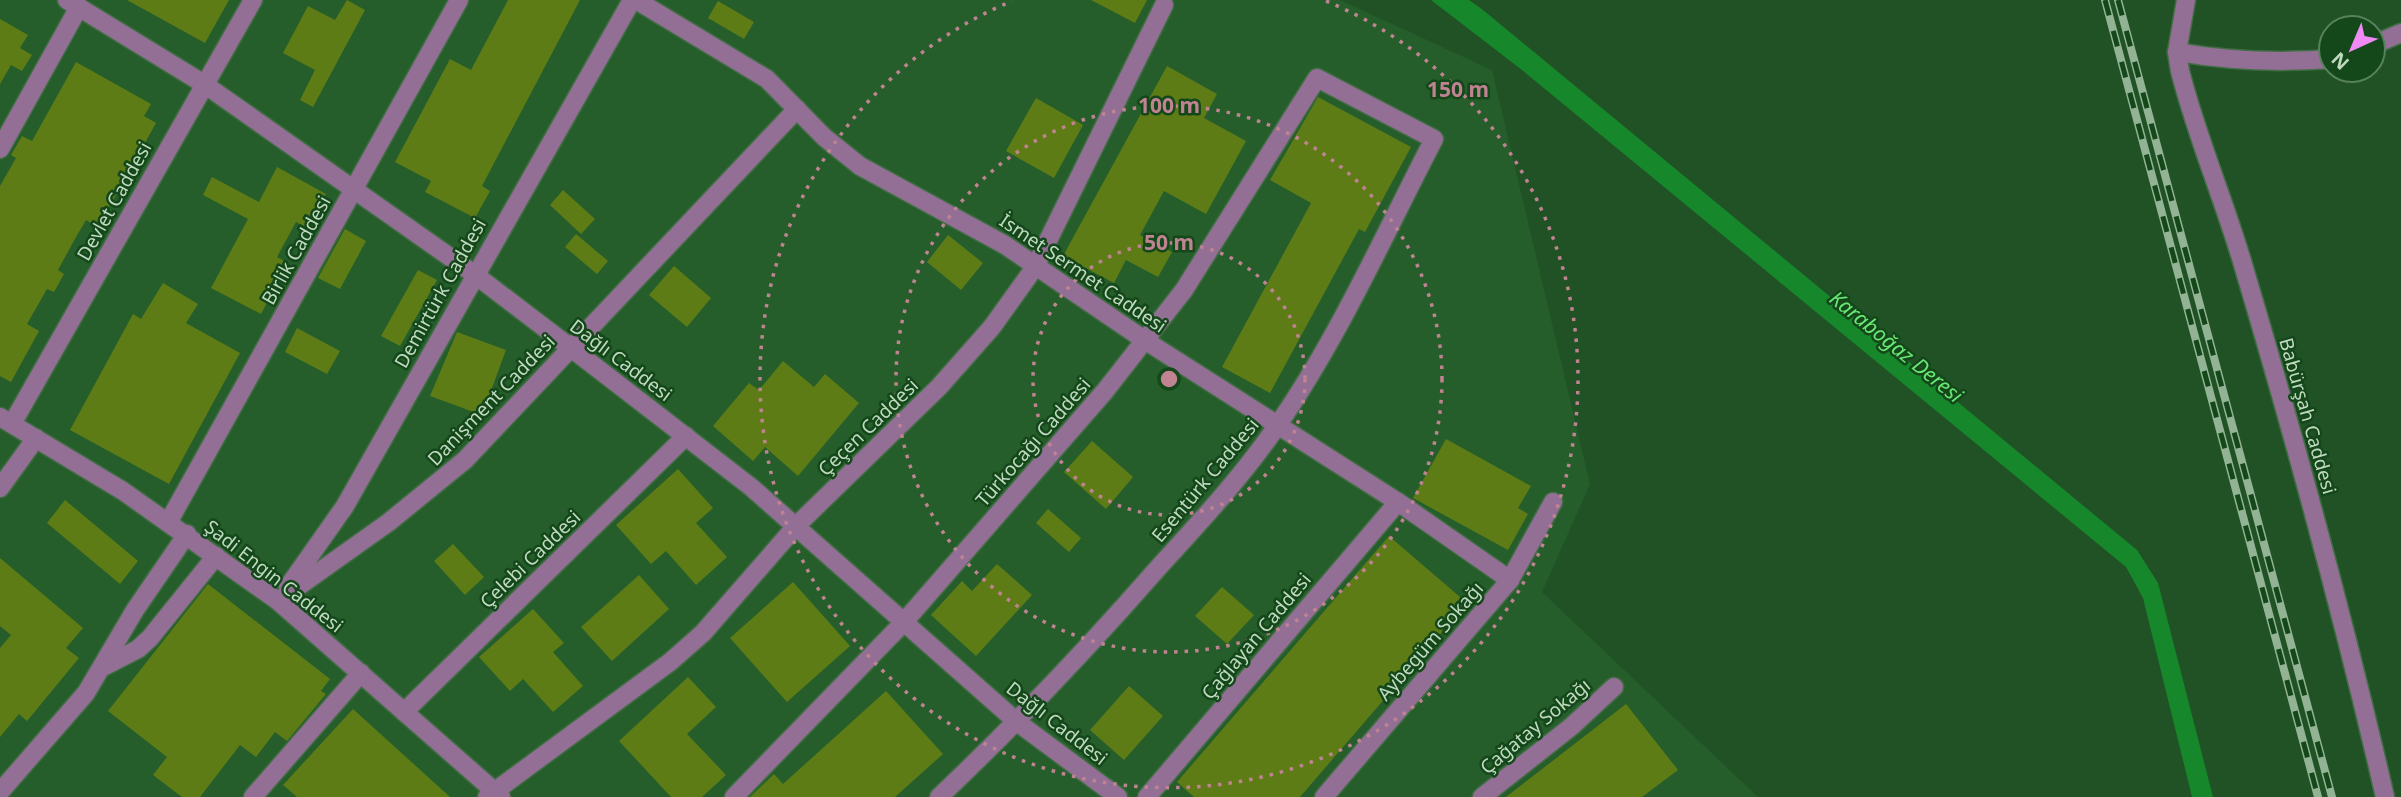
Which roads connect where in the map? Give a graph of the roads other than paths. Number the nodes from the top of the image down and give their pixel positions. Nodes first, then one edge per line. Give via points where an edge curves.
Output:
1 (253, 0) edge
2 (459, 0) edge
3 (634, 0) edge
4 (2186, 0) edge
5 (73, 4) edge
6 (1164, 5) dead end
7 (2177, 52) junction
8 (2317, 60) edge
9 (1317, 78) joint
10 (204, 84) junction
11 (797, 110) junction
12 (0, 149) edge
13 (353, 190) junction
14 (1035, 267) junction
15 (474, 274) junction
16 (1146, 341) junction
17 (571, 348) junction
18 (6, 420) edge
19 (1277, 426) junction
20 (686, 436) junction
21 (36, 438) junction
22 (0, 488) edge
23 (1398, 502) junction
24 (1553, 502) dead end
25 (169, 521) junction
26 (797, 525) junction
27 (187, 534) junction
28 (216, 556) junction
29 (1510, 580) junction
30 (278, 601) junction
31 (904, 622) junction
32 (105, 666) junction
33 (361, 673) junction
34 (1614, 687) dead end
35 (404, 712) junction
36 (1017, 722) junction
37 (0, 792) edge
38 (494, 795) edge
39 (253, 797) edge
40 (734, 797) edge
41 (939, 797) edge
42 (1118, 797) edge
43 (1147, 797) edge
44 (1324, 797) edge
45 (1482, 797) edge
46 (2385, 797) edge

1 - 10 street, Devlet Caddesi
2 - 13 street, Birlik Caddesi
3 - 11 street, İsmet Sermet Caddesi via 767,79
3 - 15 street, Demirtürk Caddesi
4 - 7 street
5 - 10 street, Dağlı Caddesi
5 - 12 street
6 - 14 street, Çeçen Caddesi
7 - 8 street via 2275,63
7 - 46 street, Babürşah Caddesi via 2188,101 2275,373 2352,654
9 - 16 street, Türkocağı Caddesi via 1219,239
9 - 19 street, Esentürk Caddesi via 1434,139 1323,351
10 - 13 street, Dağlı Caddesi
10 - 18 street, Devlet Caddesi
11 - 14 street, İsmet Sermet Caddesi via 860,166 982,231
11 - 17 street, Danişment Caddesi
13 - 15 street, Dağlı Caddesi
13 - 25 street, Birlik Caddesi
14 - 16 street, İsmet Sermet Caddesi
14 - 26 street, Çeçen Caddesi via 992,327 939,387
15 - 17 street, Dağlı Caddesi
15 - 30 street, Demirtürk Caddesi via 345,506
16 - 19 street, İsmet Sermet Caddesi
16 - 31 street, Türkocağı Caddesi
17 - 20 street, Dağlı Caddesi
17 - 30 street, Danişment Caddesi via 466,460
18 - 21 street, Şadi Engin Caddesi
19 - 23 street, İsmet Sermet Caddesi
19 - 36 street, Esentürk Caddesi via 1192,531
20 - 26 street, Dağlı Caddesi
20 - 35 street, Çelebi Caddesi
21 - 22 street
21 - 25 street, Şadi Engin Caddesi
23 - 29 street, İsmet Sermet Caddesi
23 - 43 street, Çağlayan Caddesi
24 - 29 street, Aybegüm Sokağı
25 - 27 street, Şadi Engin Caddesi
26 - 31 street, Dağlı Caddesi
26 - 38 street, Çeçen Caddesi via 703,633
27 - 28 street, Şadi Engin Caddesi
27 - 32 street via 135,610
28 - 30 street, Şadi Engin Caddesi
28 - 32 street via 150,638
29 - 44 street, Aybegüm Sokağı
30 - 33 street, Şadi Engin Caddesi
31 - 36 street, Dağlı Caddesi
31 - 40 street, Türkocağı Caddesi
32 - 37 street
33 - 35 street, Şadi Engin Caddesi
33 - 39 street
34 - 45 street, Çağatay Sokağı
35 - 38 street, Şadi Engin Caddesi
36 - 41 street, Esentürk Caddesi
36 - 42 street, Dağlı Caddesi

